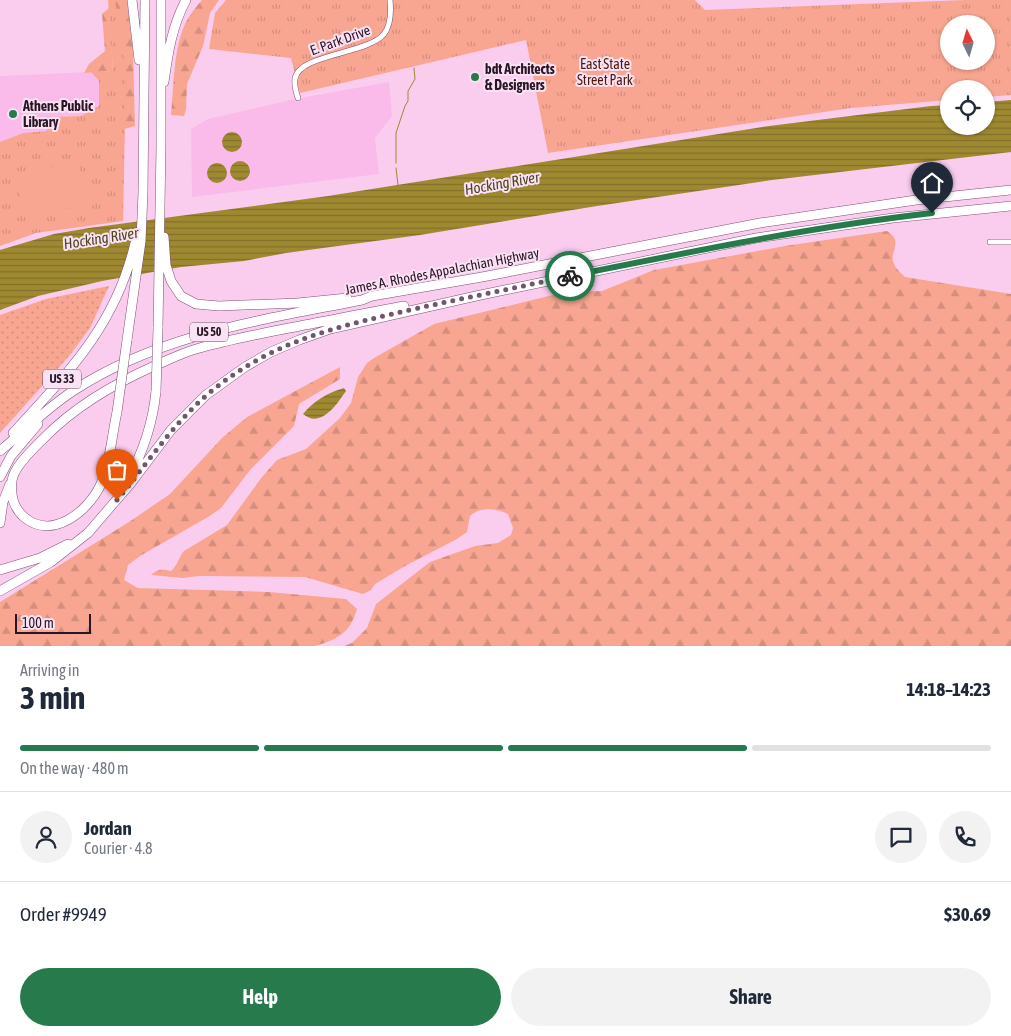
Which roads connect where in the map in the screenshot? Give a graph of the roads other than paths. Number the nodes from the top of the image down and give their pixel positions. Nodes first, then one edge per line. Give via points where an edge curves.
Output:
1 (132, 0) edge
2 (145, 0) edge
3 (161, 0) edge
4 (186, 0) edge
5 (390, 0) edge
6 (298, 98) dead end
7 (161, 102) junction
8 (143, 106) junction
9 (1011, 190) edge
10 (160, 193) junction
11 (1011, 206) edge
12 (141, 221) junction
13 (990, 242) dead end
14 (1011, 242) edge
15 (627, 264) junction
16 (372, 296) junction
17 (58, 402) junction
18 (0, 450) edge
19 (0, 477) edge
20 (12, 480) junction
21 (117, 500) junction
22 (0, 522) edge
23 (97, 524) junction
24 (0, 570) edge
25 (0, 591) edge

1 - 8 highway
2 - 8 highway, US 33
3 - 7 highway
4 - 7 highway via 174,27
5 - 6 street, E. Park Drive via 390,18 384,34 368,45 316,60 300,69 294,80
7 - 10 highway
8 - 12 highway, US 33
9 - 16 highway, James A. Rhodes Appalachian Highway / US 50 via 752,224
10 - 16 highway via 166,265 177,292 188,301 208,306
10 - 21 highway, bridge via 153,417 142,452
11 - 15 highway via 837,226
12 - 18 highway, US 33 via 131,262 115,302 95,336
12 - 20 highway, bridge via 117,412 104,478 88,503 73,517 51,525 38,524 19,512
13 - 14 street
15 - 20 highway via 194,349 136,374 87,402 36,446 19,465
15 - 21 highway via 347,325 285,346 245,367 200,401 171,430
16 - 17 highway, James A. Rhodes Appalachian Highway / US 50 via 237,325 172,343 104,373
17 - 18 highway, James A. Rhodes Appalachian Highway / US 50
17 - 19 highway via 17,448
20 - 22 highway via 5,495
21 - 23 highway
23 - 24 highway via 50,554
23 - 25 highway via 62,555

